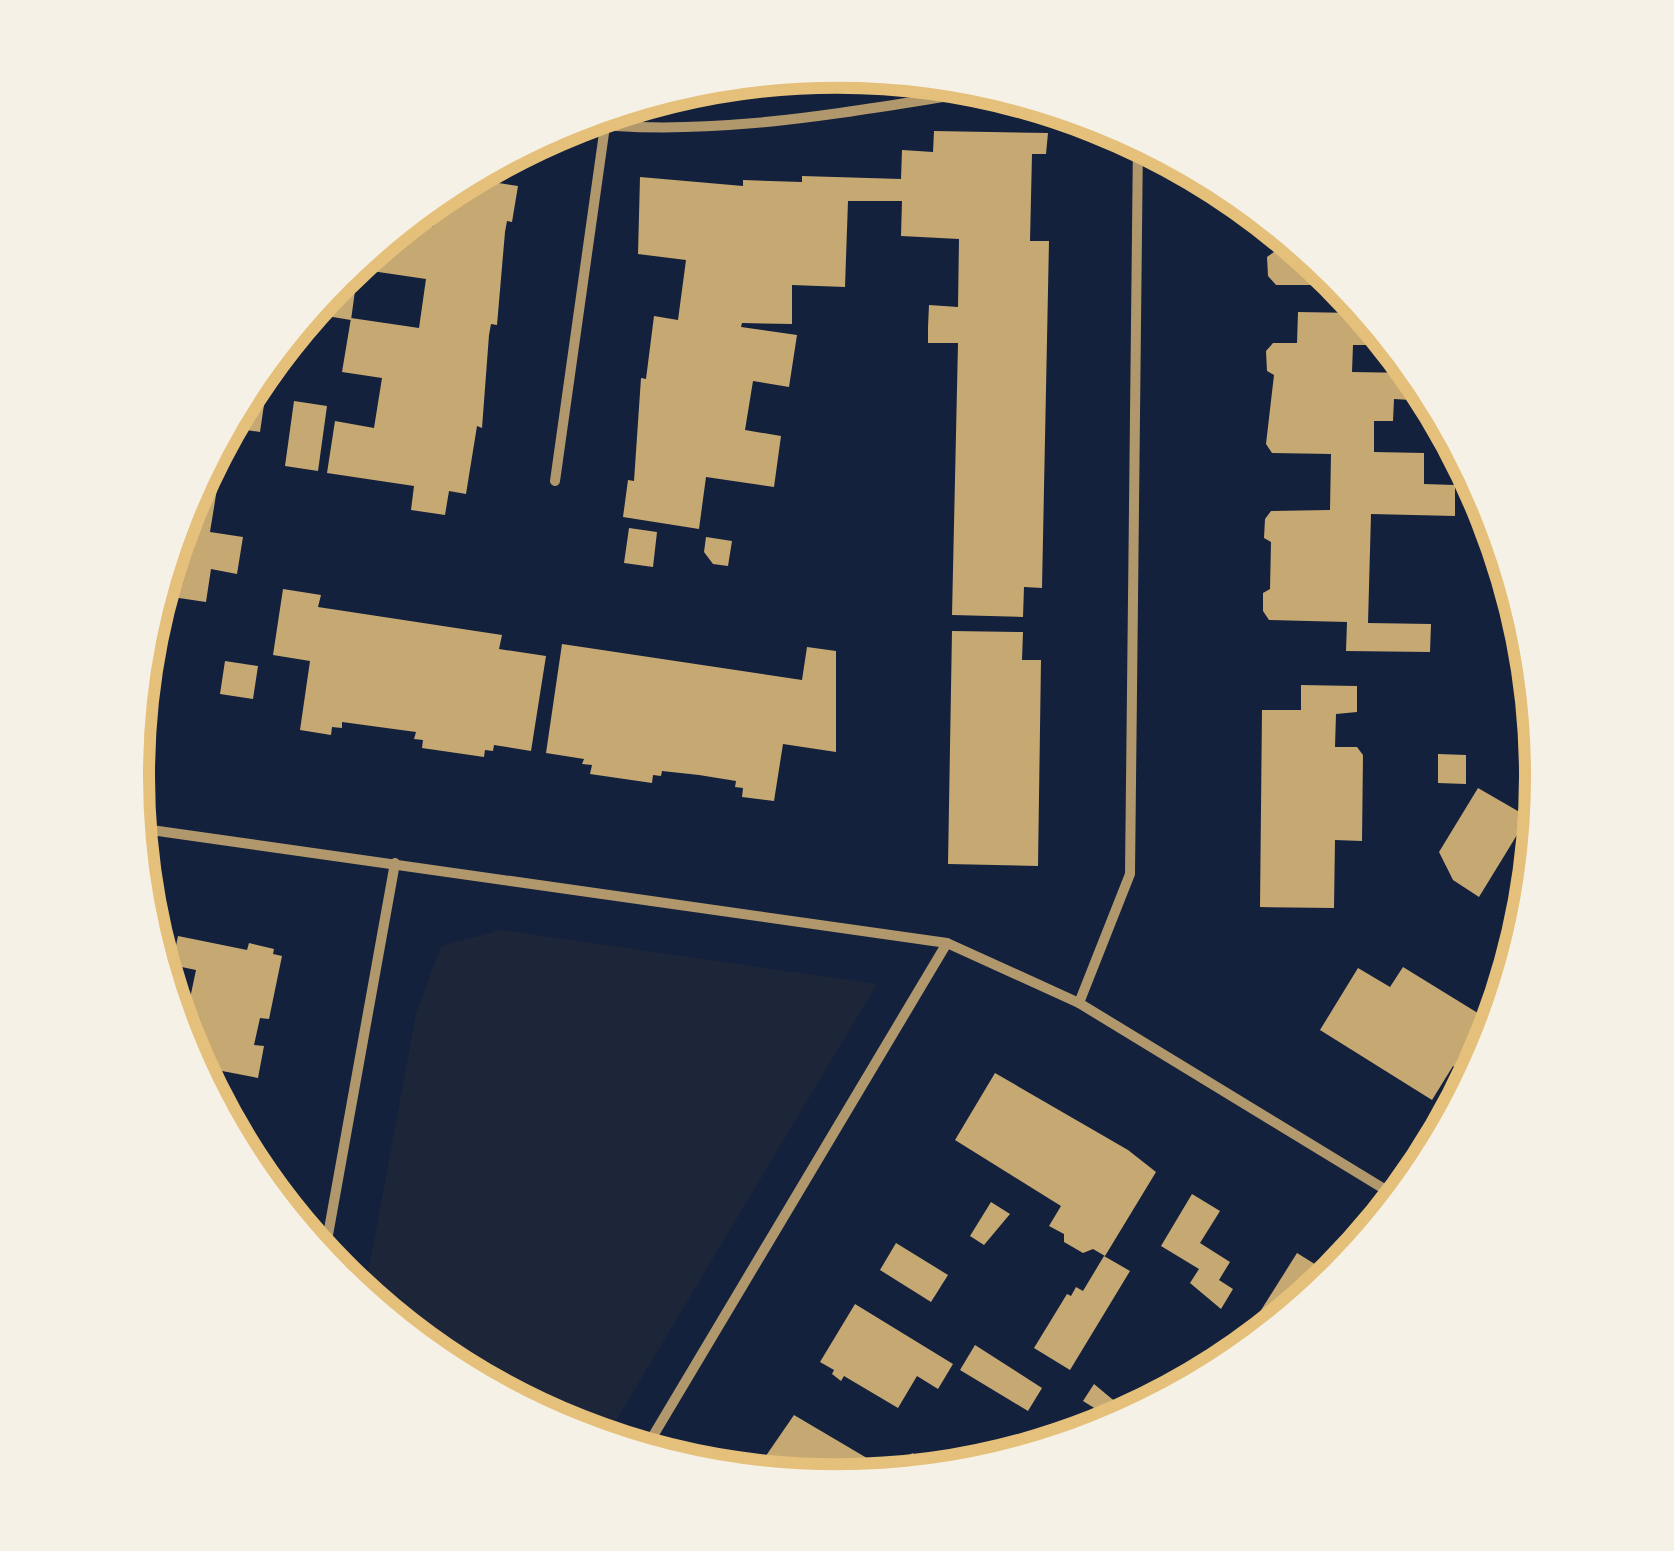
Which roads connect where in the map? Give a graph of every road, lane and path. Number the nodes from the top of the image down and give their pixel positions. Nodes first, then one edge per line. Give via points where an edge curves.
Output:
1 (945, 96) edge
2 (611, 126) edge
3 (605, 128) edge
4 (1138, 157) edge
5 (555, 481) dead end
6 (151, 830) edge
7 (395, 863) junction
8 (946, 943) junction
9 (1079, 1002) junction
10 (1386, 1190) edge
11 (328, 1237) edge
12 (652, 1438) edge

1 - 2 street via 758,124
3 - 5 street
4 - 9 street via 1130,874
6 - 7 street
7 - 8 street
7 - 11 street
8 - 9 street
8 - 12 street
9 - 10 street

